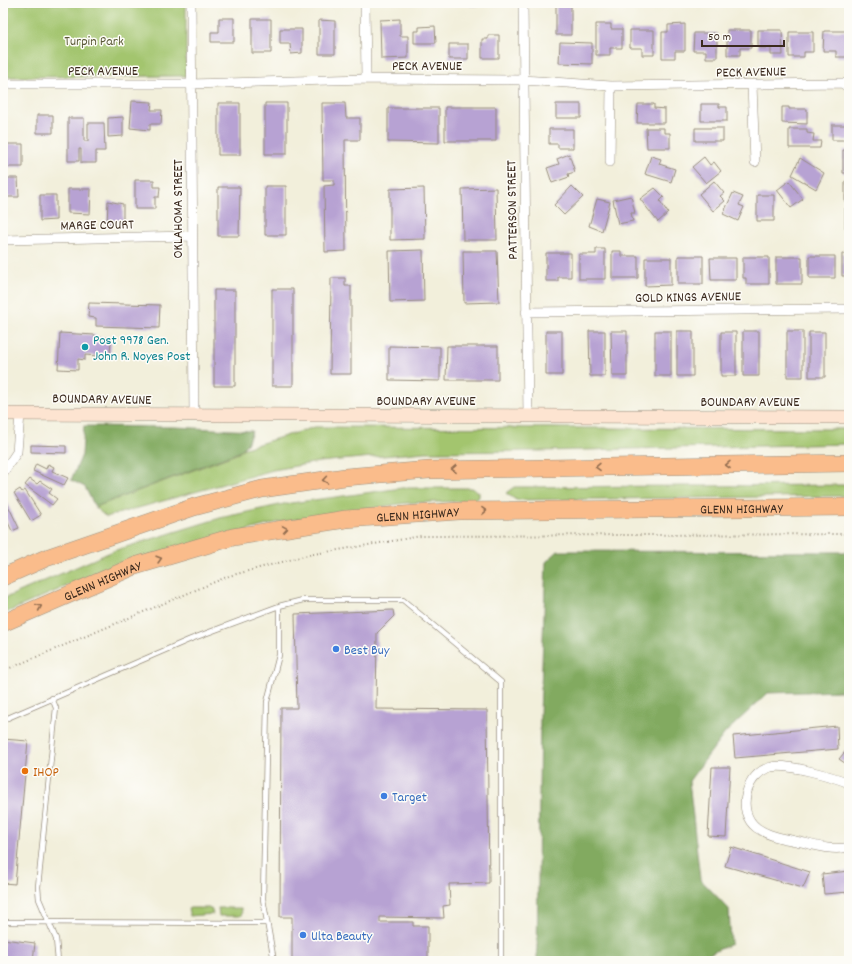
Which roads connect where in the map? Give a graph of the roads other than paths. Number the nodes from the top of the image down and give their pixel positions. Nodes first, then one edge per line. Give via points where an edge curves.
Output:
1 (191, 3) edge
2 (365, 3) edge
3 (523, 3) edge
4 (366, 79) junction
5 (523, 80) junction
6 (3, 84) edge
7 (191, 84) junction
8 (752, 85) junction
9 (611, 86) junction
10 (849, 88) edge
11 (610, 162) dead end
12 (755, 162) dead end
13 (191, 236) junction
14 (3, 240) edge
15 (849, 309) edge
16 (526, 312) junction
17 (3, 414) edge
18 (20, 414) junction
19 (194, 415) junction
20 (528, 416) junction
21 (849, 417) edge
22 (849, 456) edge
23 (767, 464) junction
24 (849, 464) edge
25 (3, 473) edge
26 (849, 507) edge
27 (3, 576) edge
28 (279, 606) junction
29 (3, 623) edge
30 (52, 698) junction
31 (3, 720) edge
32 (849, 783) edge
33 (849, 847) edge
34 (3, 922) edge
35 (49, 922) junction
36 (267, 923) junction
37 (58, 961) edge
38 (274, 961) edge
39 (501, 961) edge

1 - 7 street, OKLAHOMA STREET
2 - 4 street
3 - 5 street, PATTERSON STREET
4 - 5 street, PECK AVENUE
4 - 7 street, PECK AVENUE
5 - 9 street, PECK AVENUE
5 - 16 street, PATTERSON STREET
6 - 7 street, PECK AVENUE
7 - 13 street, OKLAHOMA STREET
8 - 9 street, PECK AVENUE
8 - 10 street, PECK AVENUE via 842,83
8 - 12 street
9 - 11 street
13 - 14 street, MARGE COURT
13 - 19 street, OKLAHOMA STREET
15 - 16 street, GOLD KINGS AVENUE
16 - 20 street, PATTERSON STREET
17 - 18 street, BOUNDARY AVEUNE
18 - 19 street, BOUNDARY AVEUNE
18 - 25 street via 17,452
19 - 20 street, BOUNDARY AVEUNE
20 - 21 street, BOUNDARY AVEUNE
22 - 23 highway
23 - 24 highway
23 -> 27 highway via 429,470 346,477 262,489 194,506 46,558
29 -> 26 highway, GLENN HIGHWAY via 135,566 233,537 346,519 459,511
28 - 30 lane via 191,638
28 - 36 lane via 279,655 267,702 263,899
28 - 39 lane via 303,600 404,600 500,682
30 - 31 lane
30 - 35 lane via 56,708 38,887 39,899
32 - 33 street via 785,766 771,767 760,772 751,781 745,804 749,818 756,827 767,834 823,848
34 - 35 lane
35 - 36 lane
35 - 37 lane via 56,939
36 - 38 lane

